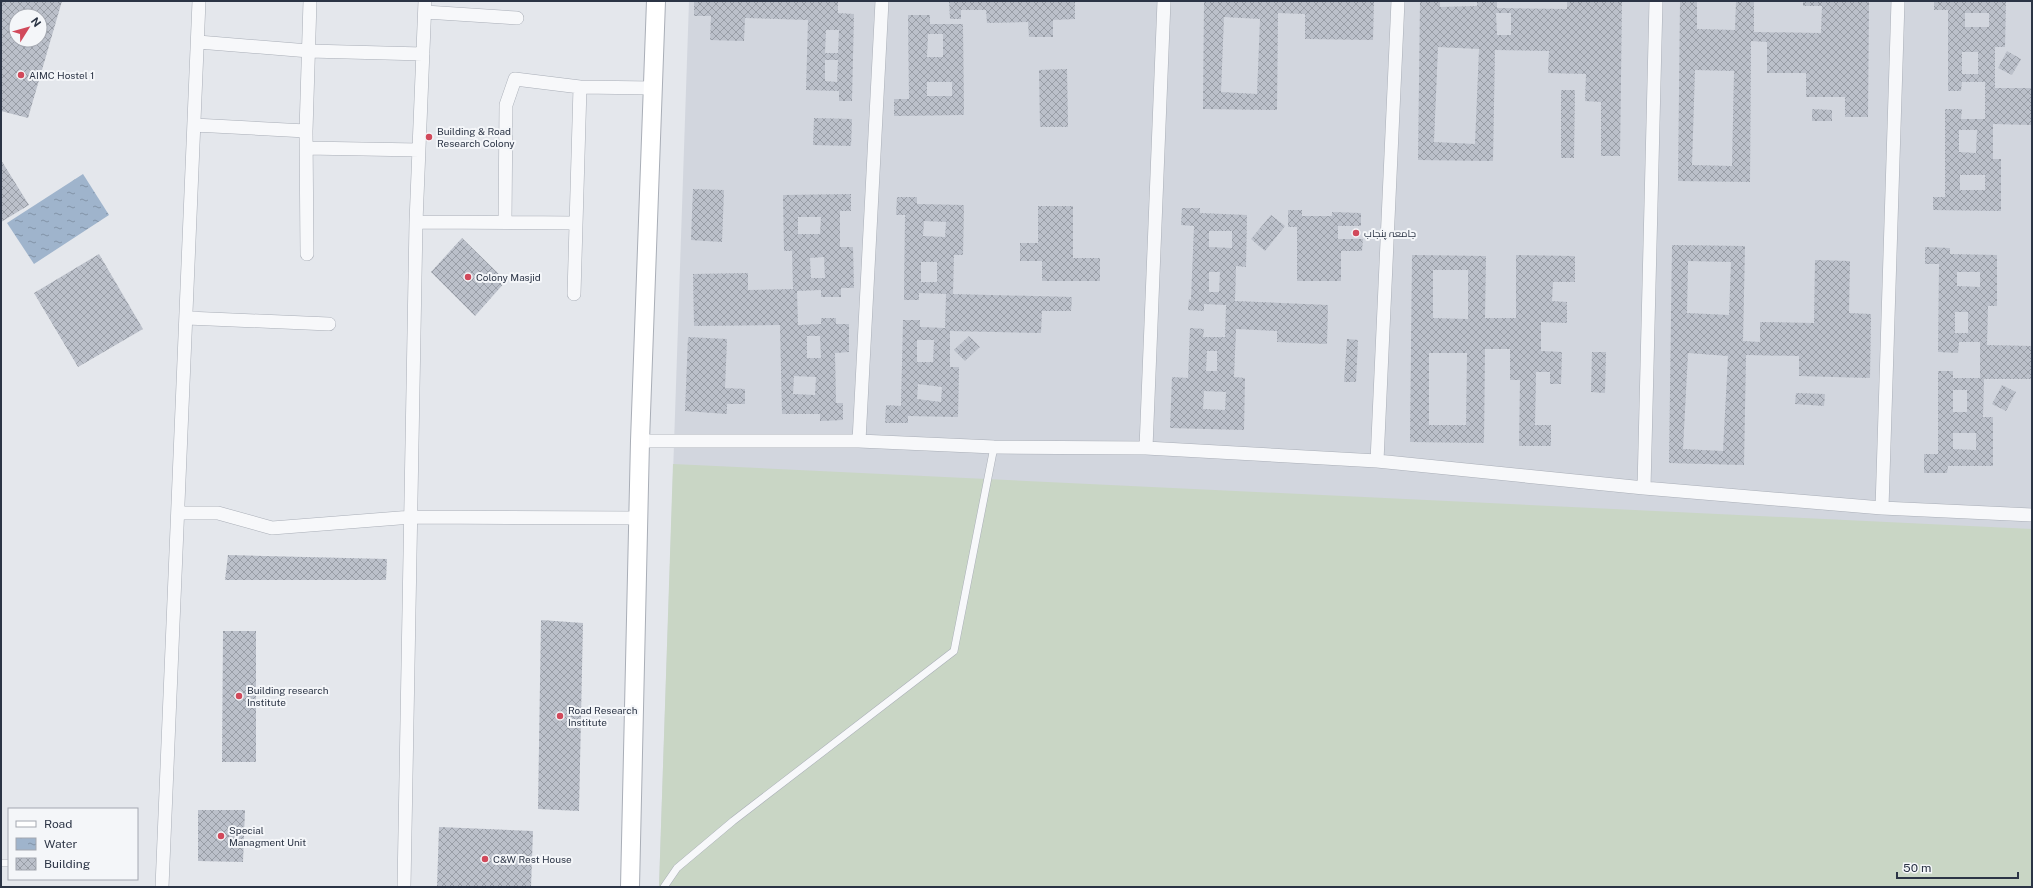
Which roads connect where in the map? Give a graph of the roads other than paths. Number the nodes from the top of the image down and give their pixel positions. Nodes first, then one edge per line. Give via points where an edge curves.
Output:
1 (200, 1) edge
2 (310, 1) edge
3 (656, 1) edge
4 (882, 1) edge
5 (1164, 1) edge
6 (1398, 1) edge
7 (1656, 1) edge
8 (1898, 1) edge
9 (425, 6) edge
10 (516, 18) dead end
11 (198, 42) junction
12 (308, 51) junction
13 (422, 54) junction
14 (580, 87) junction
15 (653, 88) junction
16 (194, 125) junction
17 (306, 131) junction
18 (306, 148) junction
19 (419, 150) junction
20 (416, 222) junction
21 (505, 222) junction
22 (576, 223) junction
23 (307, 254) dead end
24 (574, 294) dead end
25 (187, 318) junction
26 (329, 324) dead end
27 (640, 441) junction
28 (859, 441) junction
29 (994, 447) junction
30 (1146, 448) junction
31 (1377, 461) junction
32 (1644, 488) junction
33 (1882, 508) junction
34 (179, 513) junction
35 (2032, 515) edge
36 (412, 517) junction
37 (639, 518) junction
38 (162, 887) edge
39 (404, 887) edge
40 (630, 887) edge
41 (664, 887) edge

1 - 11 street
2 - 12 street
3 - 15 street
4 - 28 street
5 - 30 street
6 - 31 street
7 - 32 street
8 - 33 street
9 - 10 street
9 - 13 street
11 - 12 street
11 - 16 street
12 - 13 street
12 - 17 street
13 - 19 street
14 - 15 street
14 - 21 street via 515,79 506,105
14 - 22 street
15 - 27 street
16 - 17 street
16 - 25 street
17 - 18 street
18 - 19 street
18 - 23 street
19 - 20 street
20 - 21 street
20 - 36 street
21 - 22 street
22 - 24 street
25 - 26 street
25 - 34 street
27 - 28 street
27 - 37 street
28 - 29 street
29 - 30 street
29 - 41 lane via 954,651 733,821 677,868
30 - 31 street
31 - 32 street
32 - 33 street
33 - 35 street
34 - 36 street via 218,513 272,528
34 - 38 street
36 - 37 street
36 - 39 street
37 - 40 street

